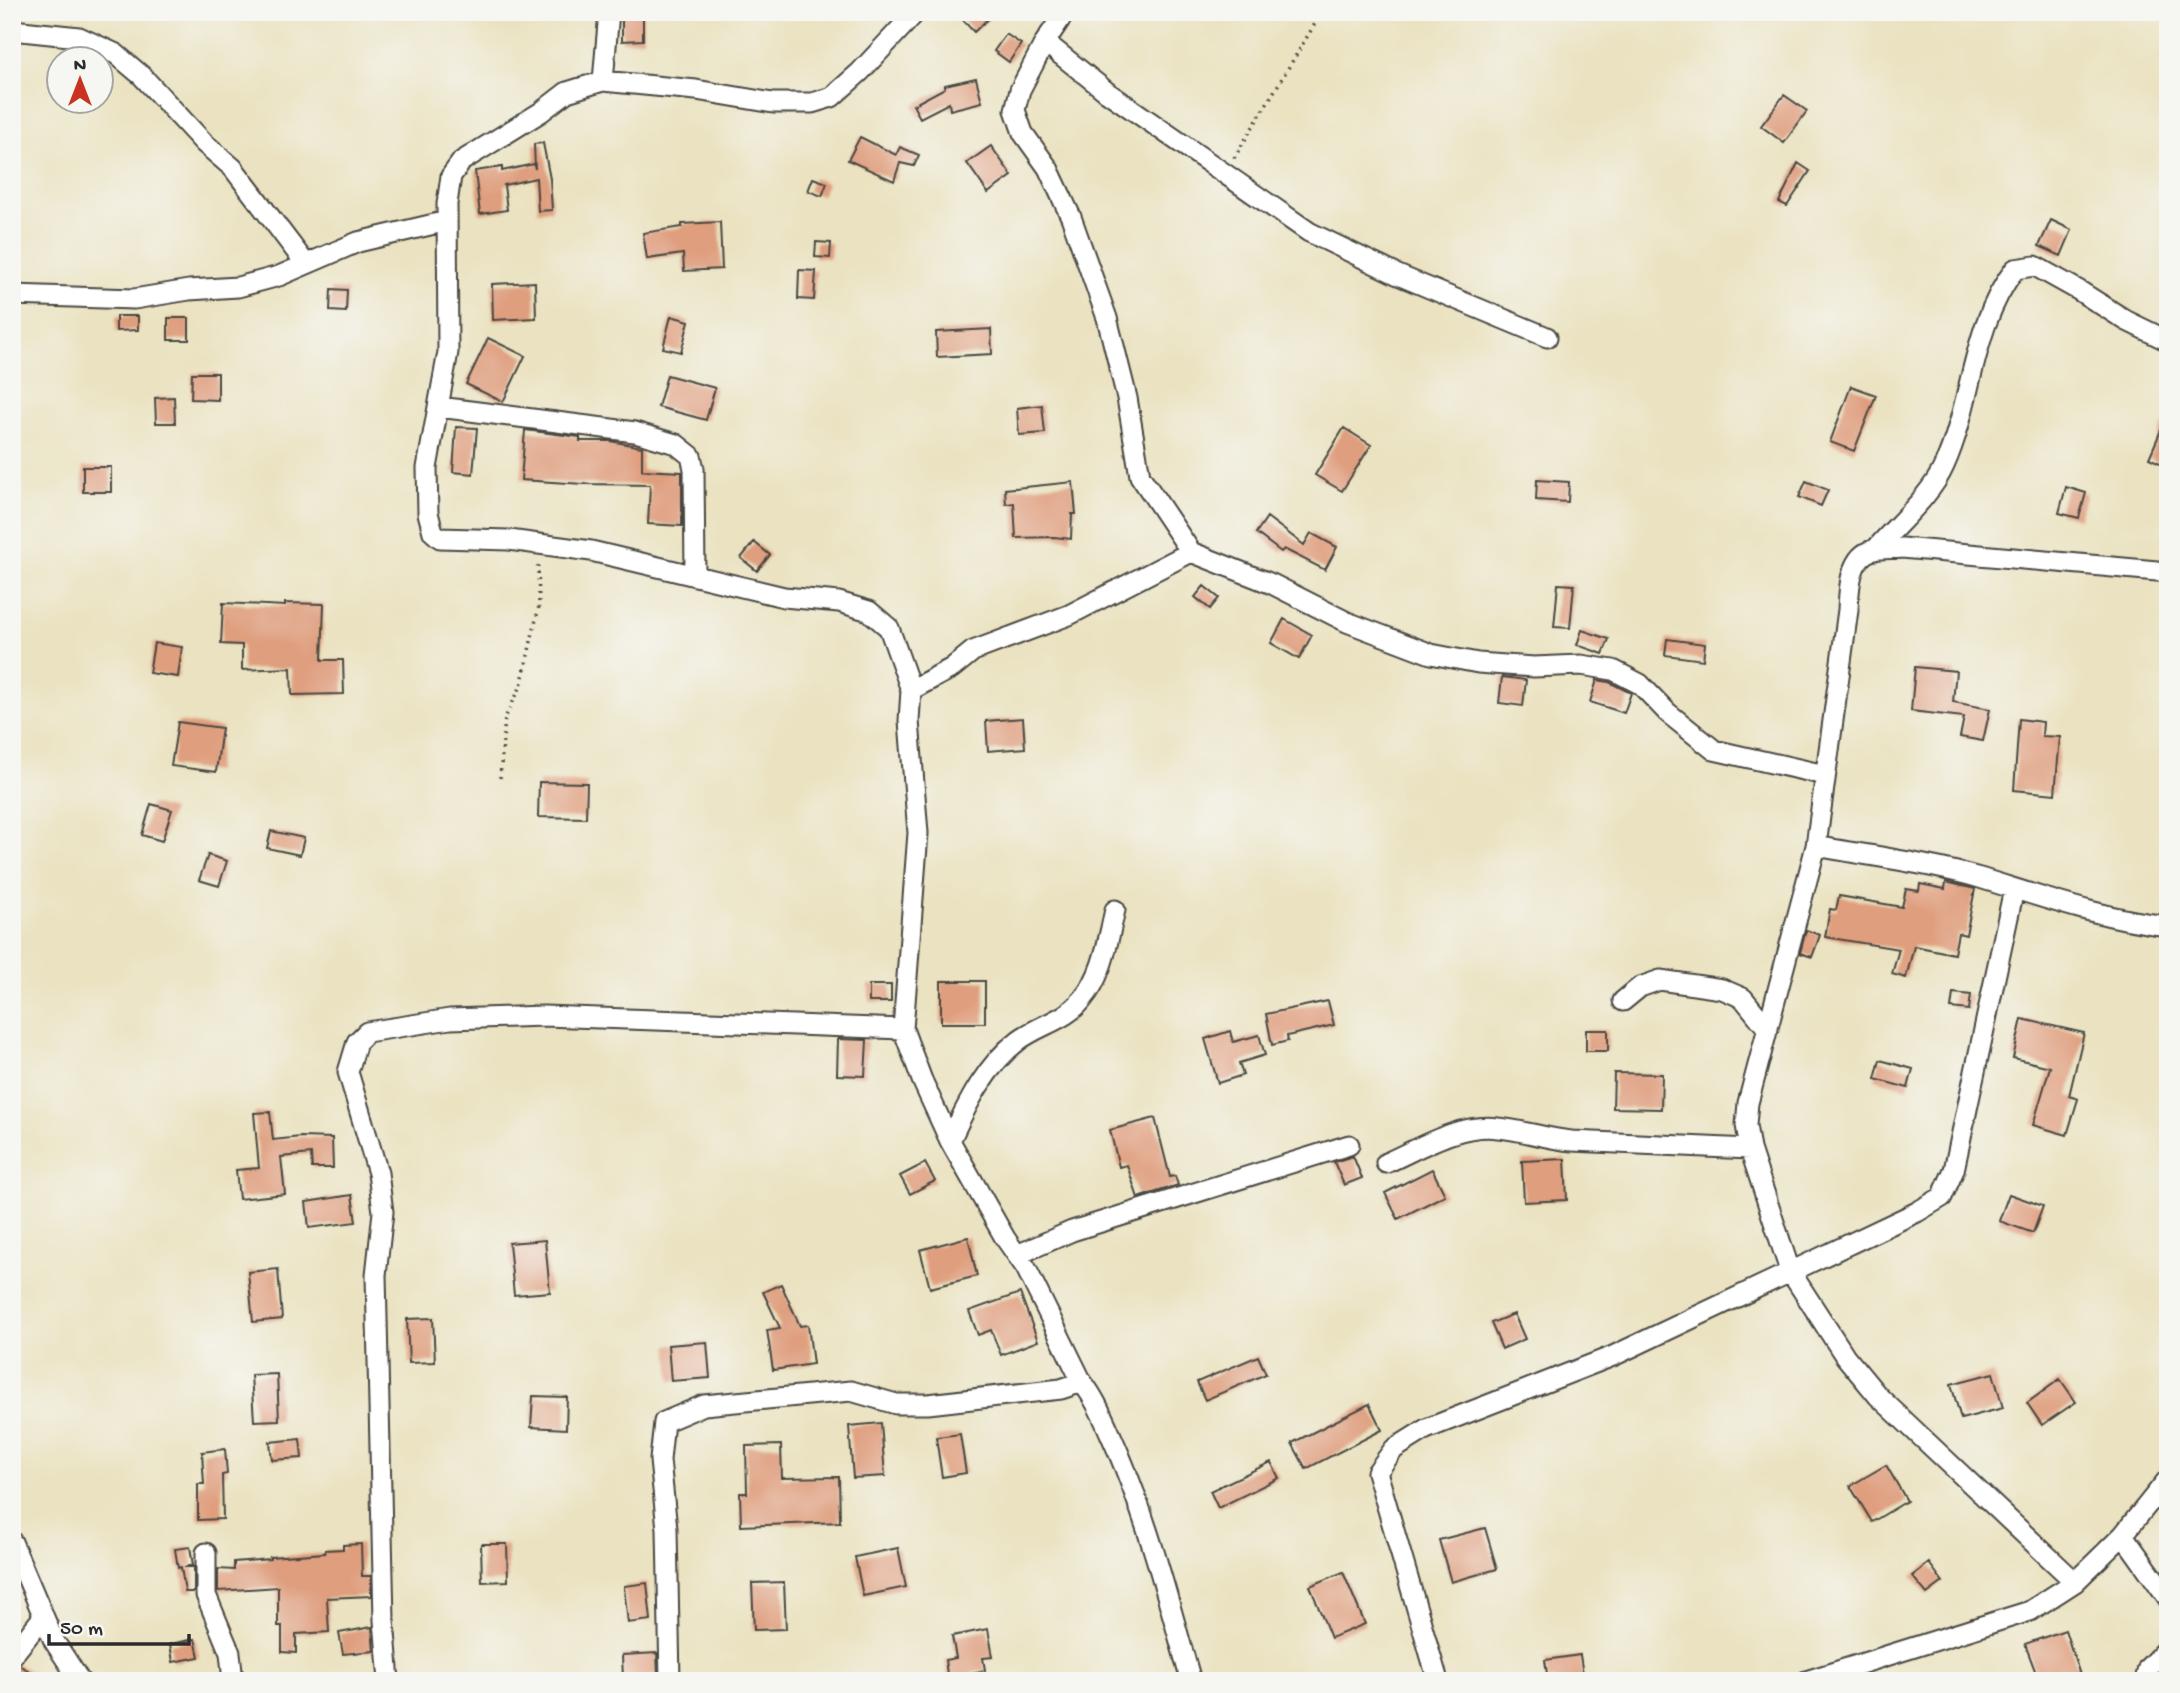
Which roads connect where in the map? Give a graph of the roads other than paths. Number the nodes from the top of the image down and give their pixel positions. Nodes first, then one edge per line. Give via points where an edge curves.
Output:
1 (609, 12) edge
2 (916, 12) edge
3 (1065, 12) edge
4 (12, 30) edge
5 (1045, 42) junction
6 (603, 80) junction
7 (447, 221) junction
8 (305, 263) junction
9 (12, 295) edge
10 (1547, 337) dead end
11 (2168, 341) edge
12 (439, 407) junction
13 (1875, 550) junction
14 (1191, 552) junction
15 (2168, 572) edge
16 (695, 576) junction
17 (911, 690) junction
18 (1825, 775) junction
19 (1816, 846) junction
20 (2014, 890) junction
21 (1115, 910) dead end
22 (2168, 926) edge
23 (1623, 1001) dead end
24 (903, 1029) junction
25 (1768, 1029) junction
26 (950, 1141) junction
27 (1349, 1145) dead end
28 (1749, 1149) junction
29 (1386, 1163) dead end
30 (1017, 1255) junction
31 (1790, 1271) junction
32 (1082, 1382) junction
33 (2168, 1479) edge
34 (2123, 1535) junction
35 (12, 1542) edge
36 (206, 1553) dead end
37 (2075, 1582) junction
38 (2168, 1598) edge
39 (43, 1617) junction
40 (2168, 1647) edge
41 (12, 1656) edge
42 (1833, 1677) edge
43 (80, 1681) edge
44 (233, 1681) edge
45 (389, 1681) edge
46 (670, 1681) edge
47 (1191, 1681) edge
48 (1438, 1681) edge
49 (1806, 1681) edge
50 (2145, 1681) edge

1 - 6 street
2 - 6 street via 832,97 812,103 773,103
3 - 5 street
4 - 8 street via 79,37 116,54 233,168
5 - 10 street via 1107,92 1309,232
5 - 14 street via 1015,110 1023,133 1048,168 1071,217 1107,318 1127,398 1139,476
6 - 7 street via 566,92 462,161 451,176
7 - 8 street via 358,242
7 - 12 street via 448,352
8 - 9 street via 238,287 189,289 134,299
11 - 13 street via 2035,267 2015,269 2001,286 1983,331 1944,468
12 - 16 street via 635,432 677,444 691,456 694,469
12 - 16 street via 427,468 428,513 433,533 440,538 509,540 590,551
13 - 15 street via 1941,550
13 - 18 street via 1858,561 1849,583
14 - 17 street via 1069,615 973,651
14 - 18 street via 1431,654 1478,663 1613,670 1640,684 1714,750
16 - 17 street via 869,611 890,628
17 - 24 street via 909,721 918,833
18 - 19 street
19 - 20 street via 1978,878
19 - 25 street
20 - 22 street
20 - 31 street via 1954,1170 1942,1198
21 - 26 street via 1101,965 1082,1001 1020,1040 991,1069 969,1099
23 - 25 street via 1640,987 1660,980 1722,989 1743,998
24 - 26 street
24 - 45 street via 544,1016 450,1019 367,1032 357,1042 348,1072 378,1173 383,1212 376,1275
25 - 28 street via 1748,1103
26 - 30 street
27 - 30 street via 1072,1231
28 - 29 street via 1565,1141 1480,1127
28 - 31 street
30 - 32 street
31 - 37 street via 1845,1356 1878,1396
31 - 48 street via 1613,1356 1426,1429 1394,1448 1377,1472
32 - 46 street via 1061,1389 928,1404 896,1404 851,1391 790,1396 704,1405 664,1422 660,1460 667,1529
32 - 47 street via 1095,1399 1135,1492
33 - 34 street
34 - 37 street
34 - 38 street
35 - 39 street
36 - 44 street via 206,1595 230,1654
37 - 42 street via 2030,1611
39 - 41 street
39 - 43 street
40 - 50 street via 2148,1668
42 - 49 street

